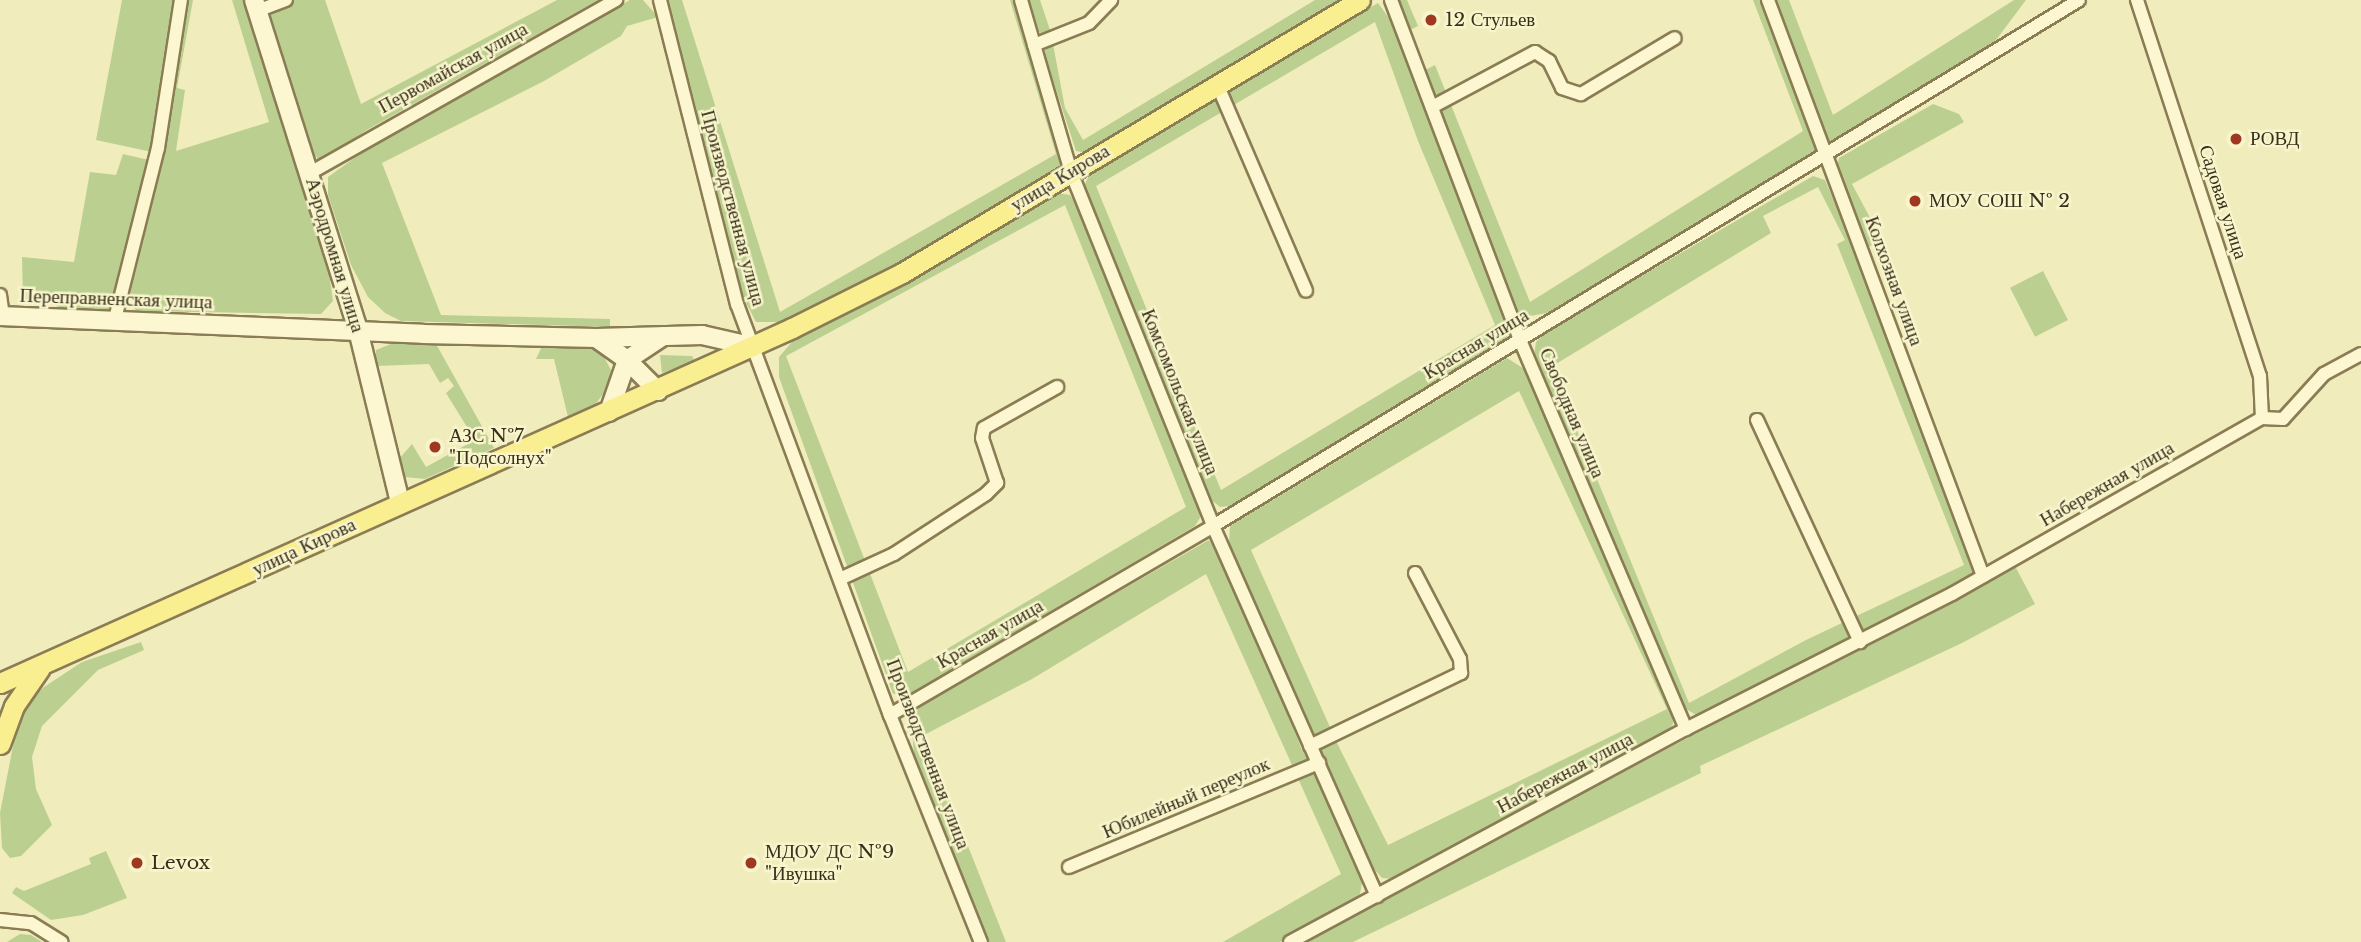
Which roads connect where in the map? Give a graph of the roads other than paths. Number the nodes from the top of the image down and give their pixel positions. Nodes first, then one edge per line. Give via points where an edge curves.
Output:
1 (181, 0) edge
2 (286, 0) edge
3 (616, 0) edge
4 (660, 0) edge
5 (1021, 0) edge
6 (1111, 0) edge
7 (1360, 0) edge
8 (1391, 0) edge
9 (1768, 0) edge
10 (2079, 0) edge
11 (2137, 0) edge
12 (255, 5) edge
13 (1675, 38) dead end
14 (1034, 46) junction
15 (1217, 84) junction
16 (1432, 107) junction
17 (1825, 157) junction
18 (1071, 172) junction
19 (310, 173) junction
20 (1306, 291) dead end
21 (0, 295) edge
22 (2, 316) edge
23 (115, 319) junction
24 (358, 330) junction
25 (702, 335) junction
26 (663, 336) junction
27 (596, 338) junction
28 (1520, 340) junction
29 (755, 347) junction
30 (2361, 354) edge
31 (627, 360) junction
32 (714, 365) junction
33 (1057, 387) dead end
34 (658, 391) junction
35 (609, 412) junction
36 (2262, 418) junction
37 (1757, 420) dead end
38 (400, 502) junction
39 (1213, 526) junction
40 (1415, 573) dead end
41 (1983, 576) junction
42 (842, 578) junction
43 (1860, 642) junction
44 (43, 664) junction
45 (0, 683) edge
46 (890, 715) junction
47 (1686, 729) junction
48 (0, 744) edge
49 (1310, 746) junction
50 (1319, 763) junction
51 (1069, 867) dead end
52 (1377, 897) junction
53 (0, 920) edge
54 (61, 942) edge
55 (981, 942) edge
56 (1290, 942) edge

1 - 23 street via 158,148
2 - 12 street, Аэродромная улица
3 - 19 street, Первомайская улица
4 - 29 street, Производственная улица via 737,304
5 - 14 street, Комсомольская улица
6 - 14 street via 1089,23
7 - 15 main road, улица Кирова
8 - 16 street, Свободная улица
9 - 17 street, Колхозная улица
10 - 17 street, Красная улица
11 - 36 street, Садовая улица via 2260,376
12 - 19 street, Аэродромная улица
13 - 16 street via 1581,94 1562,88 1549,61 1535,52
14 - 18 street, Комсомольская улица
15 - 18 main road, улица Кирова
15 - 20 street
16 - 28 street, Свободная улица
17 - 28 street, Красная улица
17 - 41 street, Колхозная улица
18 - 29 main road, улица Кирова via 902,273
18 - 39 street, Комсомольская улица
19 - 24 street, Аэродромная улица
21 - 22 street
22 - 23 street, Переправненская улица
23 - 24 street, Переправненская улица
24 - 27 street
24 - 38 street, Аэродромная улица
25 - 26 street
25 - 29 street
25 - 32 street via 712,345
26 - 27 street
26 - 31 street
27 - 31 street
28 - 39 street, Красная улица
28 - 47 street, Свободная улица
29 - 32 main road, улица Кирова
29 - 42 street, Производственная улица
30 - 36 street, Набережная улица via 2324,374 2283,419
31 - 34 street
31 - 35 street
32 - 34 main road, улица Кирова
33 - 42 street via 984,428 982,438 997,482 986,494 894,554
34 - 35 main road, улица Кирова
35 - 38 main road, улица Кирова
36 - 41 street, Набережная улица
37 - 43 street
38 - 44 main road, улица Кирова
39 - 46 street, Красная улица
39 - 49 street, Комсомольская улица
40 - 49 street via 1460,659 1461,673
41 - 43 street, Набережная улица
42 - 46 street, Производственная улица
43 - 47 street, Набережная улица
44 - 45 main road, улица Кирова
44 - 48 main road via 13,706
46 - 55 street, Производственная улица
47 - 52 street, Набережная улица
49 - 50 street, Комсомольская улица
50 - 51 street, Юбилейный переулок
50 - 52 street, Комсомольская улица
52 - 56 street, Набережная улица
53 - 54 street via 31,923

